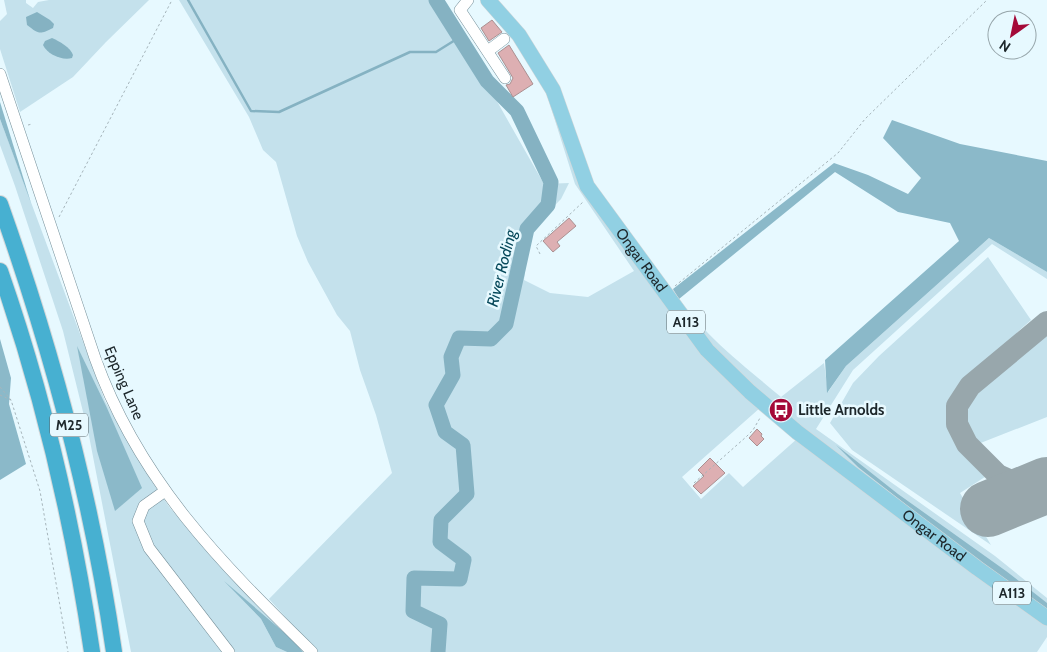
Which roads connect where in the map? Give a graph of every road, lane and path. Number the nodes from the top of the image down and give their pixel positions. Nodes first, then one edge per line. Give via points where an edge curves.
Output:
1 (172, 0) edge
2 (468, 0) edge
3 (488, 0) edge
4 (987, 0) edge
5 (504, 39) dead end
6 (488, 50) junction
7 (0, 74) edge
8 (505, 78) dead end
9 (592, 193) junction
10 (0, 204) edge
11 (52, 231) junction
12 (540, 254) dead end
13 (0, 271) edge
14 (666, 294) junction
15 (0, 387) edge
16 (0, 395) edge
17 (11, 400) junction
18 (767, 407) junction
19 (694, 483) dead end
20 (165, 491) junction
21 (1047, 618) edge
22 (68, 652) edge
23 (92, 652) edge
24 (114, 652) edge
25 (229, 652) edge
26 (312, 652) edge

1 - 11 path
2 - 6 street via 460,10
3 - 9 main road, Ongar Road / A113 via 519,35 553,90
4 - 14 path via 865,119 838,152
5 - 6 street
6 - 8 street
7 - 11 street, Epping Lane
9 - 12 path via 536,246
9 - 14 main road, Ongar Road / A113
10 - 24 highway, M25 via 37,314 73,438 95,538
11 - 20 street, Epping Lane via 102,378 122,421
13 - 23 highway, M25 via 55,462
14 - 18 main road, Ongar Road / A113 via 707,350
15 - 17 path
16 - 17 path
17 - 22 path via 40,490
18 - 19 path via 753,430
18 - 21 main road, Ongar Road / A113
20 - 25 street via 144,506 138,520 149,548
20 - 26 street, Epping Lane via 208,545

